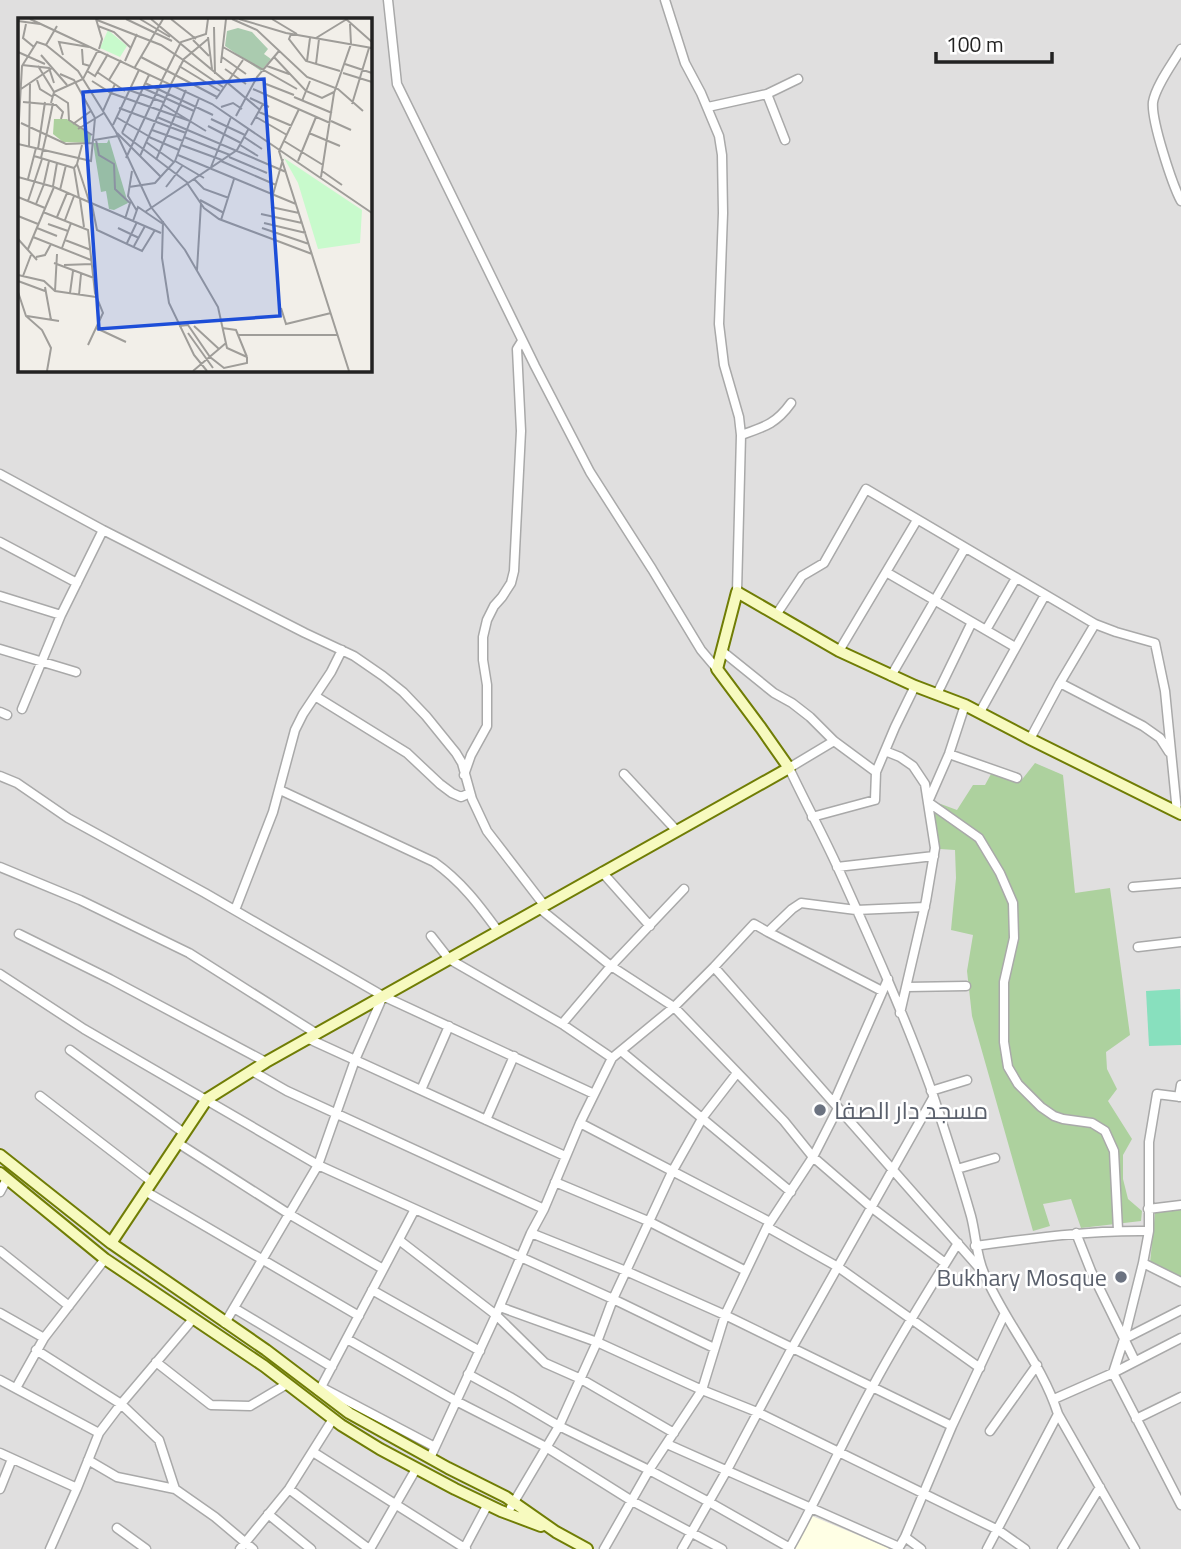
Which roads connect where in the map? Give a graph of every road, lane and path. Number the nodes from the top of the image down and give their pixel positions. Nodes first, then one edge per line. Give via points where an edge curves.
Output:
1 (388, 0) edge
2 (665, 0) edge
3 (1181, 49) edge
4 (798, 79) dead end
5 (767, 94) junction
6 (708, 107) junction
7 (785, 139) dead end
8 (1181, 201) edge
9 (522, 341) junction
10 (791, 403) dead end
11 (741, 435) junction
12 (0, 474) edge
13 (917, 520) junction
14 (103, 530) junction
15 (0, 542) edge
16 (965, 548) junction
17 (886, 572) junction
18 (1016, 578) junction
19 (77, 583) junction
20 (737, 592) junction
21 (1045, 595) junction
22 (0, 596) edge
23 (935, 601) junction
24 (61, 615) junction
25 (776, 615) junction
26 (972, 622) junction
27 (1094, 624) junction
28 (986, 630) junction
29 (1015, 647) junction
30 (0, 649) edge
31 (341, 650) junction
32 (722, 651) junction
33 (839, 651) junction
34 (41, 661) junction
35 (717, 669) junction
36 (76, 672) dead end
37 (891, 676) junction
38 (1060, 683) junction
39 (915, 686) junction
40 (937, 694) junction
41 (315, 696) junction
42 (965, 705) junction
43 (22, 709) dead end
44 (980, 712) junction
45 (1030, 739) junction
46 (834, 741) junction
47 (885, 751) junction
48 (949, 754) junction
49 (1171, 754) junction
50 (789, 768) junction
51 (876, 772) junction
52 (624, 774) dead end
53 (464, 775) junction
54 (0, 776) edge
55 (1017, 778) dead end
56 (280, 790) junction
57 (470, 793) junction
58 (928, 802) junction
59 (1179, 813) edge
60 (812, 817) junction
61 (676, 830) junction
62 (934, 856) junction
63 (0, 867) edge
64 (838, 867) junction
65 (602, 872) junction
66 (1181, 883) edge
67 (1133, 887) dead end
68 (684, 889) dead end
69 (542, 906) junction
70 (925, 907) junction
71 (235, 910) junction
72 (856, 910) junction
73 (650, 926) junction
74 (498, 931) junction
75 (768, 932) junction
76 (19, 934) dead end
77 (431, 936) dead end
78 (1181, 942) edge
79 (1138, 947) dead end
80 (449, 959) junction
81 (611, 966) junction
82 (715, 967) junction
83 (0, 974) edge
84 (888, 979) junction
85 (966, 986) dead end
86 (907, 987) junction
87 (882, 992) junction
88 (383, 996) junction
89 (674, 1007) junction
90 (900, 1013) junction
91 (562, 1024) junction
92 (449, 1026) junction
93 (313, 1037) junction
94 (70, 1050) dead end
95 (621, 1051) junction
96 (514, 1056) junction
97 (612, 1058) junction
98 (355, 1060) junction
99 (266, 1062) junction
100 (252, 1071) junction
101 (737, 1073) junction
102 (968, 1080) dead end
103 (1181, 1085) edge
104 (421, 1090) junction
105 (594, 1094) junction
106 (932, 1094) junction
107 (40, 1096) dead end
108 (1180, 1097) edge
109 (207, 1099) junction
110 (836, 1105) junction
111 (336, 1114) junction
112 (703, 1117) junction
113 (486, 1120) junction
114 (580, 1123) junction
115 (181, 1138) junction
116 (0, 1155) edge
117 (565, 1156) junction
118 (813, 1157) junction
119 (995, 1158) dead end
120 (318, 1165) junction
121 (893, 1168) junction
122 (957, 1169) junction
123 (672, 1172) junction
124 (4, 1177) edge
125 (555, 1181) junction
126 (148, 1186) junction
127 (0, 1192) edge
128 (791, 1192) junction
129 (1181, 1205) edge
130 (871, 1207) junction
131 (415, 1209) junction
132 (544, 1209) junction
133 (1148, 1209) junction
134 (289, 1214) junction
135 (648, 1221) junction
136 (768, 1225) junction
137 (1118, 1230) junction
138 (1149, 1231) junction
139 (531, 1233) junction
140 (1076, 1233) junction
141 (398, 1240) junction
142 (958, 1243) junction
143 (111, 1244) junction
144 (975, 1246) junction
145 (0, 1251) edge
146 (520, 1258) junction
147 (105, 1259) junction
148 (262, 1260) junction
149 (945, 1263) junction
150 (1143, 1263) junction
151 (838, 1267) junction
152 (383, 1269) junction
153 (626, 1271) junction
154 (746, 1271) junction
155 (983, 1272) junction
156 (1181, 1282) edge
157 (372, 1290) junction
158 (189, 1299) junction
159 (613, 1300) junction
160 (69, 1306) junction
161 (234, 1308) junction
162 (1181, 1310) edge
163 (181, 1311) junction
164 (498, 1311) junction
165 (725, 1315) junction
166 (1004, 1315) junction
167 (359, 1316) junction
168 (1, 1317) edge
169 (911, 1318) junction
170 (194, 1320) junction
171 (225, 1323) junction
172 (44, 1338) junction
173 (1181, 1338) edge
174 (347, 1339) junction
175 (1124, 1339) junction
176 (597, 1342) junction
177 (714, 1348) junction
178 (792, 1348) junction
179 (36, 1350) junction
180 (480, 1350) junction
181 (156, 1362) junction
182 (1135, 1362) junction
183 (1037, 1365) junction
184 (332, 1367) junction
185 (980, 1368) junction
186 (1113, 1373) junction
187 (468, 1374) junction
188 (581, 1379) junction
189 (0, 1380) edge
190 (287, 1384) junction
191 (872, 1387) junction
192 (16, 1388) junction
193 (320, 1389) junction
194 (702, 1390) junction
195 (1181, 1397) edge
196 (1054, 1399) junction
197 (456, 1401) junction
198 (121, 1404) junction
199 (757, 1412) junction
200 (1058, 1414) junction
201 (333, 1419) junction
202 (1136, 1419) junction
203 (559, 1426) junction
204 (952, 1426) junction
205 (990, 1432) dead end
206 (99, 1433) junction
207 (674, 1433) junction
208 (667, 1444) junction
209 (435, 1447) junction
210 (546, 1447) junction
211 (313, 1452) junction
212 (838, 1452) junction
213 (0, 1453) edge
214 (430, 1458) junction
215 (12, 1459) junction
216 (88, 1461) junction
217 (416, 1469) junction
218 (649, 1470) junction
219 (727, 1471) junction
220 (1100, 1487) junction
221 (77, 1488) junction
222 (0, 1489) edge
223 (175, 1489) junction
224 (289, 1489) junction
225 (1178, 1492) edge
226 (924, 1494) junction
227 (632, 1501) junction
228 (514, 1502) junction
229 (709, 1502) junction
230 (396, 1504) junction
231 (488, 1504) junction
232 (1181, 1505) edge
233 (812, 1509) junction
234 (508, 1513) junction
235 (268, 1514) junction
236 (117, 1528) dead end
237 (998, 1530) junction
238 (556, 1532) junction
239 (691, 1532) junction
240 (905, 1537) junction
241 (243, 1546) edge
242 (898, 1548) edge
243 (50, 1549) edge
244 (146, 1549) edge
245 (253, 1549) edge
246 (311, 1549) edge
247 (370, 1549) edge
248 (465, 1549) edge
249 (587, 1549) edge
250 (604, 1549) edge
251 (682, 1549) edge
252 (722, 1549) edge
253 (790, 1549) edge
254 (921, 1549) edge
255 (987, 1549) edge
256 (1025, 1549) edge
257 (1062, 1549) edge
258 (1135, 1549) edge

1 - 9 street via 397,84
2 - 6 street via 685,63
3 - 8 street via 1153,103 1169,172
4 - 5 street
5 - 6 street
5 - 7 street
6 - 11 street via 722,155 721,344
9 - 35 street via 590,472
9 - 53 street via 517,349 521,431 514,571 487,620 483,660 487,726
10 - 11 street via 771,424
11 - 20 street
12 - 14 street
13 - 16 street
13 - 17 street
13 - 25 street via 866,489 824,564 802,576
14 - 19 street
14 - 31 street
15 - 19 street
16 - 18 street
16 - 23 street
17 - 23 street
17 - 33 street
18 - 21 street
18 - 28 street
19 - 24 street
20 - 25 street
20 - 32 street
21 - 27 street
21 - 29 street
22 - 24 street
23 - 26 street
23 - 37 street
24 - 34 street
25 - 33 street
26 - 28 street
26 - 40 street
27 - 38 street
27 - 49 street via 1154,642 1165,691
28 - 29 street
29 - 44 street
30 - 34 street
31 - 41 street
31 - 53 street via 383,676 418,708 456,753
32 - 35 street
32 - 46 street
33 - 37 street
34 - 36 street
34 - 43 street
35 - 50 street
37 - 39 street
38 - 45 street
38 - 49 street via 1143,726 1160,738
39 - 40 street
39 - 47 street
40 - 42 street
41 - 56 street via 295,730
41 - 57 street via 407,753 452,793 461,797
42 - 44 street
42 - 48 street
44 - 45 street
45 - 59 street
46 - 50 street
46 - 51 street
47 - 51 street
47 - 58 street via 913,766 925,784
48 - 55 street
48 - 58 street
49 - 59 street
50 - 60 street
50 - 61 street
51 - 60 street via 875,800
52 - 61 street
53 - 57 street
54 - 71 street
56 - 71 street
56 - 74 street via 434,862 471,895
57 - 69 street via 487,831
58 - 62 street
58 - 137 street via 979,838 1000,873 1015,919 1004,982 1004,1042 1009,1067 1018,1084 1054,1116 1091,1123 1105,1131 1114,1151
60 - 64 street
61 - 65 street
62 - 64 street
62 - 70 street
63 - 93 street via 189,953
64 - 72 street
65 - 69 street
65 - 73 street
66 - 67 street
68 - 73 street
69 - 74 street
69 - 81 street
70 - 72 street
70 - 86 street
71 - 88 street
72 - 75 street via 801,903
72 - 84 street
73 - 81 street
74 - 80 street
75 - 82 street via 754,924
75 - 87 street
76 - 99 street
77 - 80 street
78 - 79 street
80 - 88 street
80 - 91 street
81 - 89 street
81 - 91 street
82 - 89 street
82 - 110 street
83 - 109 street
84 - 87 street
84 - 90 street
85 - 86 street
86 - 90 street
87 - 110 street
88 - 92 street
88 - 93 street
88 - 98 street
89 - 95 street
89 - 101 street
90 - 106 street
91 - 97 street
92 - 96 street
92 - 104 street
93 - 98 street
93 - 99 street
94 - 115 street
95 - 97 street
95 - 112 street
96 - 105 street
96 - 113 street
97 - 105 street
98 - 104 street
98 - 111 street
99 - 100 street
100 - 109 street
100 - 111 street
101 - 112 street
101 - 118 street
102 - 106 street
103 - 108 street
104 - 113 street
105 - 114 street
106 - 121 street
106 - 122 street
107 - 126 street
108 - 133 street via 1157,1094 1149,1142
109 - 115 street
109 - 120 street
110 - 118 street
110 - 121 street
111 - 120 street
111 - 132 street
112 - 123 street
112 - 128 street
113 - 117 street
114 - 117 street
114 - 123 street
115 - 126 street
115 - 134 street
116 - 143 street
117 - 125 street
118 - 128 street
118 - 130 street
119 - 122 street
120 - 131 street
120 - 134 street
121 - 130 street
121 - 142 street
122 - 144 street
123 - 135 street
123 - 136 street
124 - 127 street
124 - 147 street
125 - 132 street
125 - 135 street
126 - 143 street
126 - 148 street
128 - 136 street
129 - 133 street
130 - 149 street
130 - 151 street
131 - 141 street
131 - 146 street
132 - 139 street
133 - 138 street
134 - 148 street
134 - 152 street
135 - 153 street
135 - 154 street
136 - 151 street
136 - 154 street
137 - 138 street
137 - 140 street
138 - 150 street
139 - 146 street
139 - 153 street
140 - 144 street
140 - 175 street
141 - 152 street
141 - 164 street
142 - 149 street
142 - 155 street
143 - 158 street
144 - 155 street
145 - 160 street
146 - 159 street
146 - 164 street
147 - 160 street
147 - 163 street
148 - 161 street
148 - 167 street
149 - 169 street
150 - 156 street
150 - 175 street
151 - 169 street
151 - 178 street
152 - 157 street
153 - 159 street
153 - 165 street
154 - 165 street
155 - 166 street
157 - 167 street
157 - 180 street
158 - 163 street
158 - 171 street
159 - 176 street
159 - 177 street
160 - 172 street
161 - 171 street
161 - 184 street
162 - 175 street
163 - 170 street
164 - 176 street
164 - 180 street
164 - 188 street via 545,1363
165 - 177 street
165 - 178 street
166 - 183 street
166 - 185 street
167 - 174 street
168 - 172 street
169 - 185 street
169 - 191 street
170 - 181 street
170 - 190 street
171 - 193 street
172 - 179 street
173 - 182 street
174 - 184 street
174 - 197 street
175 - 182 street
175 - 186 street
176 - 188 street
176 - 194 street
177 - 194 street
178 - 191 street
178 - 199 street
179 - 192 street
179 - 198 street
180 - 187 street
181 - 190 street via 211,1405 250,1406
181 - 198 street
182 - 186 street
183 - 196 street
183 - 205 street
184 - 193 street
185 - 204 street
186 - 196 street
186 - 202 street
187 - 197 street
187 - 203 street
188 - 203 street
188 - 207 street
189 - 192 street
190 - 201 street
191 - 204 street
191 - 212 street
192 - 206 street
193 - 209 street
193 - 214 street via 349,1413
194 - 199 street
194 - 207 street
195 - 202 street
196 - 200 street
197 - 209 street
197 - 210 street
198 - 206 street
198 - 223 street via 159,1440
199 - 212 street
199 - 219 street
200 - 220 street
200 - 237 street
201 - 211 street
201 - 217 street
202 - 225 street
203 - 210 street
203 - 218 street
204 - 226 street
206 - 216 street
207 - 208 street
208 - 218 street
208 - 219 street
209 - 214 street
210 - 227 street
210 - 228 street
211 - 224 street
211 - 230 street
212 - 226 street
212 - 233 street
213 - 215 street
214 - 228 street
215 - 221 street
215 - 222 street
216 - 221 street
216 - 223 street via 117,1477
217 - 230 street
217 - 231 street
218 - 227 street
218 - 229 street
219 - 229 street
219 - 233 street
220 - 257 street
220 - 258 street
221 - 243 street
223 - 241 street via 215,1517
224 - 235 street
224 - 247 street
225 - 232 street
226 - 237 street
226 - 240 street
227 - 239 street
227 - 250 street
228 - 234 street
228 - 238 street
229 - 239 street
229 - 253 street
230 - 247 street
230 - 248 street
231 - 234 street
231 - 248 street
233 - 242 street
233 - 253 street
234 - 238 street
235 - 241 street
235 - 246 street
236 - 244 street
237 - 255 street
237 - 256 street
238 - 249 street
239 - 251 street
239 - 252 street
240 - 242 street
240 - 254 street
241 - 245 street

